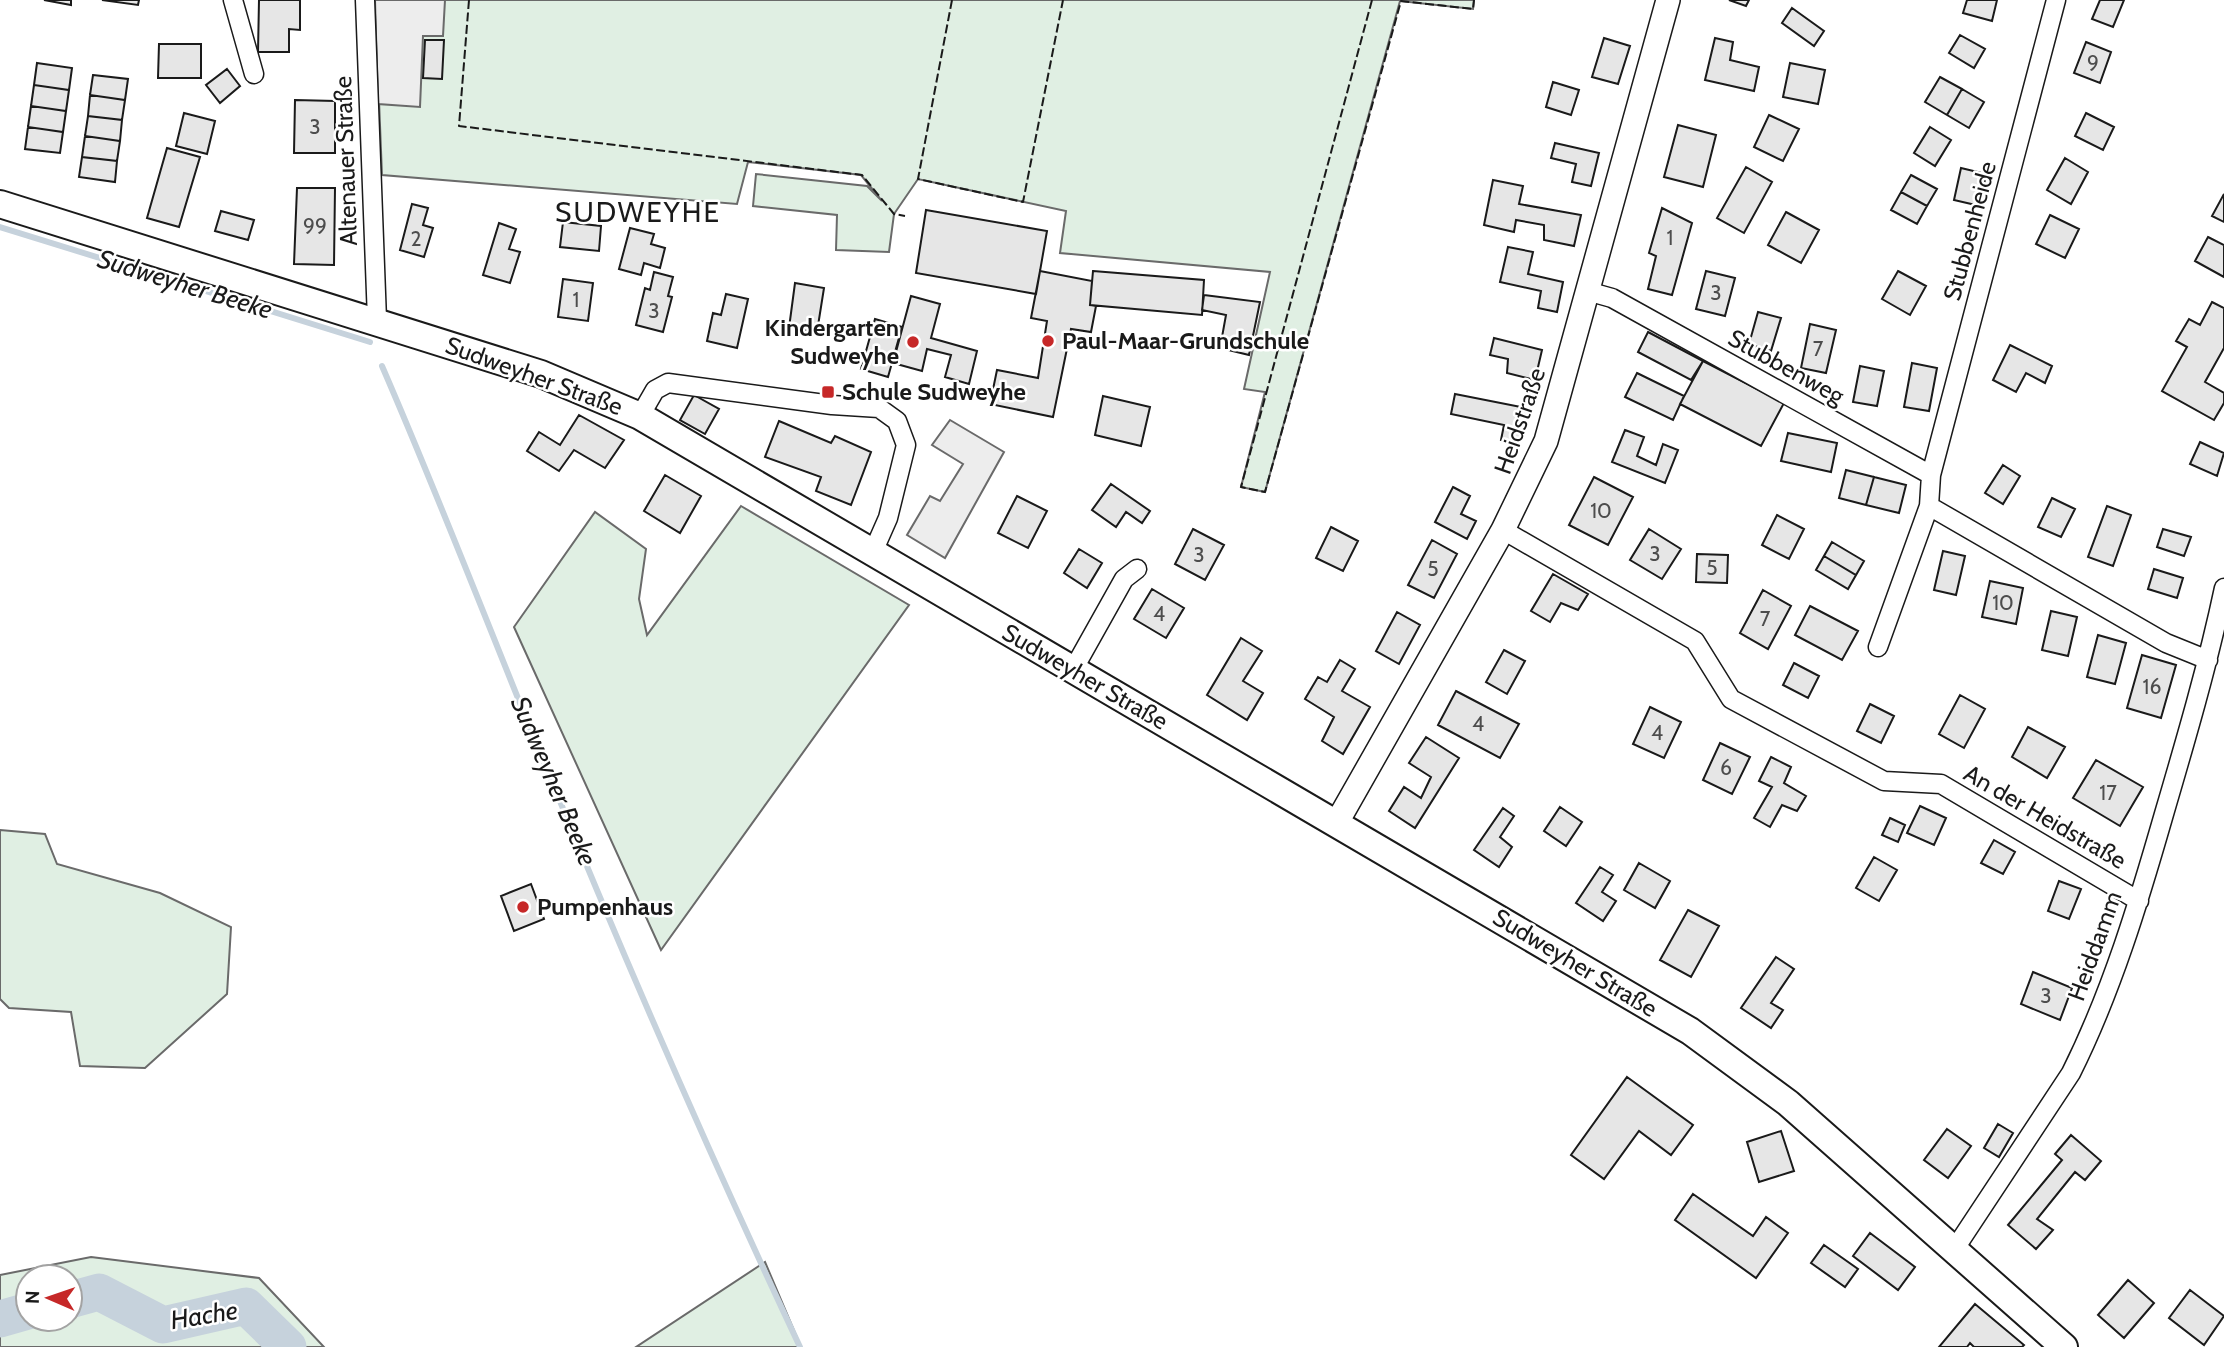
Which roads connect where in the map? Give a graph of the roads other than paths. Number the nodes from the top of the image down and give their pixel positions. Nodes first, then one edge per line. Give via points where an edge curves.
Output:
1 (233, 0) edge
2 (365, 0) edge
3 (1668, 0) edge
4 (2056, 0) edge
5 (254, 74) dead end
6 (0, 204) edge
7 (1587, 291) junction
8 (377, 320) junction
9 (640, 416) junction
10 (1931, 475) junction
11 (1929, 506) junction
12 (1503, 530) junction
13 (873, 552) junction
14 (1137, 569) dead end
15 (2224, 588) edge
16 (1878, 646) dead end
17 (2208, 660) junction
18 (1073, 670) junction
19 (1336, 824) junction
20 (2139, 901) junction
21 (1954, 1250) junction
22 (2064, 1347) edge

1 - 5 street
2 - 8 street, Altenauer Straße
3 - 7 street, Heidstraße
4 - 10 street, Stubbenheide
6 - 8 main road, Sudweyher Straße
7 - 10 street, Stubbenweg via 1612,298
7 - 12 street, Heidstraße via 1546,441
8 - 9 main road, Sudweyher Straße via 566,382
9 - 13 main road, Sudweyher Straße
9 - 13 street via 655,390 668,383 879,408 897,421 906,445 888,518
10 - 11 street
11 - 16 street
11 - 17 street via 2166,643
12 - 19 street, Heidstraße
12 - 20 street, An der Heidstraße via 1695,640 1731,699 1884,781 1941,785
13 - 18 main road, Sudweyher Straße
14 - 18 street via 1124,579
15 - 17 street, Heiddamm
17 - 20 street, Heiddamm
18 - 19 main road, Sudweyher Straße
19 - 21 main road, Sudweyher Straße via 1617,986 1734,1061
20 - 21 street, Heiddamm via 2071,1073
21 - 22 main road, Sudweyher Straße

